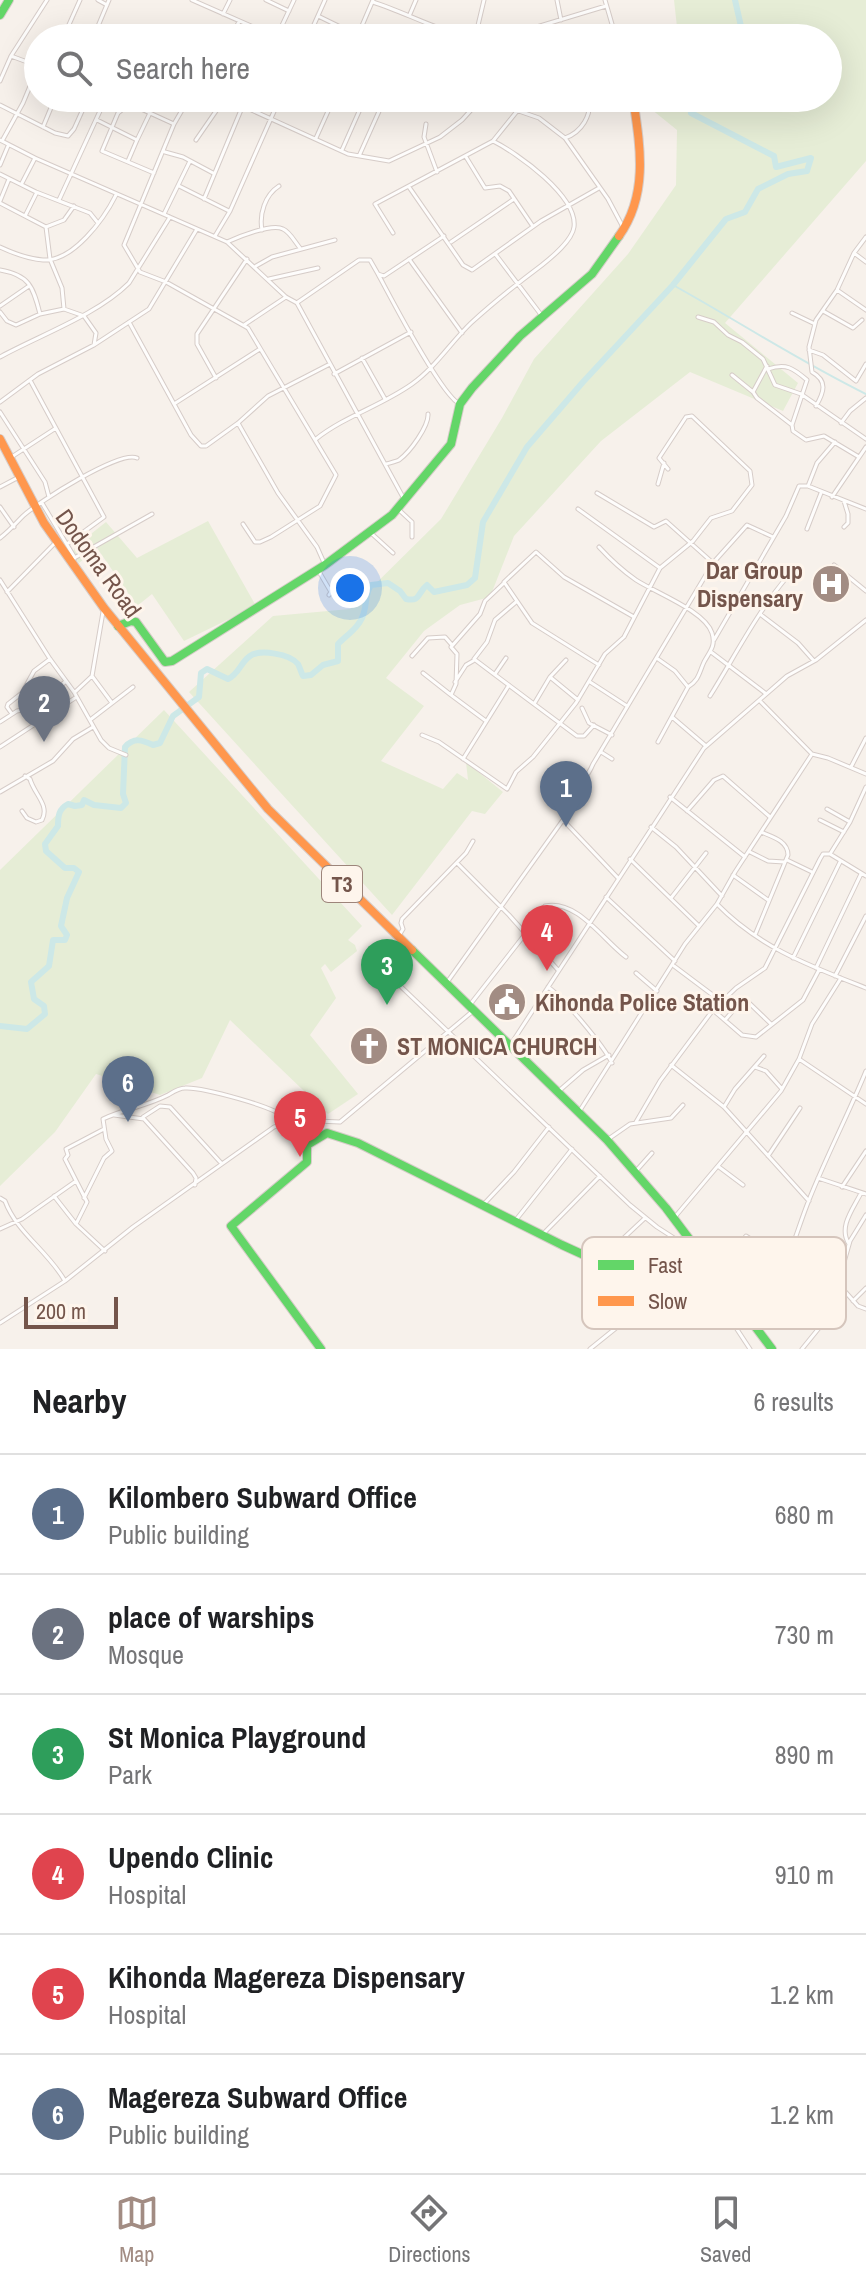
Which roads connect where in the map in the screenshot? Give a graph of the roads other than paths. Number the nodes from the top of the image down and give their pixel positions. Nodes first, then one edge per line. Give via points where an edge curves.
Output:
1 (9, 0) edge
2 (47, 0) edge
3 (80, 0) edge
4 (98, 0) edge
5 (192, 0) edge
6 (230, 0) edge
7 (266, 0) edge
8 (294, 0) edge
9 (325, 0) edge
10 (416, 0) edge
11 (484, 0) edge
12 (557, 0) edge
13 (605, 0) edge
14 (373, 1) edge
15 (202, 2) edge
16 (108, 3) edge
17 (606, 6) junction
18 (289, 11) junction
19 (223, 14) junction
20 (410, 14) junction
21 (0, 15) edge
22 (318, 16) junction
23 (562, 21) junction
24 (239, 22) joint
25 (32, 24) edge
26 (69, 24) edge
27 (99, 24) edge
28 (244, 24) edge
29 (283, 24) edge
30 (314, 24) edge
31 (330, 24) edge
32 (363, 24) edge
33 (433, 24) edge
34 (478, 24) edge
35 (551, 24) edge
36 (612, 24) edge
37 (24, 36) edge
38 (11, 56) junction
39 (24, 61) edge
40 (2, 68) edge
41 (0, 81) edge
42 (24, 97) edge
43 (0, 105) edge
44 (49, 112) edge
45 (82, 112) edge
46 (100, 112) edge
47 (119, 112) edge
48 (144, 112) edge
49 (181, 112) edge
50 (215, 112) edge
51 (239, 112) edge
52 (255, 112) edge
53 (274, 112) edge
54 (328, 112) edge
55 (359, 112) edge
56 (379, 112) edge
57 (469, 112) edge
58 (515, 112) edge
59 (522, 112) edge
60 (589, 112) edge
61 (635, 112) edge
62 (16, 115) junction
63 (149, 115) junction
64 (271, 119) junction
65 (97, 120) junction
66 (174, 124) junction
67 (426, 124) dead end
68 (43, 127) junction
69 (110, 127) junction
70 (565, 138) junction
71 (316, 139) junction
72 (137, 140) junction
73 (196, 140) dead end
74 (1, 141) edge
75 (493, 141) junction
76 (426, 144) junction
77 (9, 145) junction
78 (342, 150) junction
79 (163, 152) junction
80 (359, 156) junction
81 (466, 157) junction
82 (35, 158) junction
83 (190, 161) junction
84 (127, 163) junction
85 (0, 165) edge
86 (437, 172) junction
87 (154, 173) junction
88 (213, 173) junction
89 (0, 174) edge
90 (73, 174) junction
91 (9, 179) junction
92 (22, 184) junction
93 (179, 186) junction
94 (279, 186) dead end
95 (409, 187) junction
96 (599, 188) junction
97 (36, 192) junction
98 (116, 195) junction
99 (204, 199) junction
100 (514, 199) junction
101 (59, 200) junction
102 (0, 202) edge
103 (140, 203) junction
104 (74, 206) junction
105 (567, 207) junction
106 (230, 211) junction
107 (164, 214) junction
108 (25, 216) junction
109 (170, 217) junction
110 (533, 226) junction
111 (46, 227) junction
112 (197, 229) junction
113 (624, 229) junction
114 (96, 230) junction
115 (262, 230) junction
116 (393, 233) dead end
117 (215, 236) junction
118 (444, 236) junction
119 (866, 237) edge
120 (335, 240) dead end
121 (227, 242) junction
122 (450, 244) junction
123 (0, 247) edge
124 (300, 248) junction
125 (854, 253) junction
126 (496, 255) junction
127 (50, 259) junction
128 (248, 259) junction
129 (409, 259) junction
130 (866, 262) edge
131 (255, 266) junction
132 (318, 268) dead end
133 (0, 270) edge
134 (137, 270) junction
135 (378, 274) junction
136 (269, 279) junction
137 (166, 282) junction
138 (517, 285) junction
139 (29, 286) junction
140 (837, 290) junction
141 (286, 297) junction
142 (297, 303) junction
143 (0, 306) edge
144 (214, 308) junction
145 (64, 309) junction
146 (866, 310) edge
147 (823, 311) junction
148 (0, 312) edge
149 (792, 313) dead end
150 (40, 314) junction
151 (84, 316) junction
152 (542, 316) junction
153 (698, 317) dead end
154 (862, 320) dead end
155 (129, 322) junction
156 (815, 324) junction
157 (244, 325) junction
158 (411, 332) junction
159 (462, 333) junction
160 (94, 345) junction
161 (260, 349) junction
162 (809, 350) junction
163 (0, 357) edge
164 (362, 358) junction
165 (437, 360) junction
166 (427, 361) junction
167 (330, 364) junction
168 (866, 364) edge
169 (431, 366) junction
170 (768, 368) junction
171 (334, 374) junction
172 (732, 375) dead end
173 (216, 378) junction
174 (31, 382) junction
175 (284, 387) junction
176 (753, 392) junction
177 (801, 394) junction
178 (866, 398) edge
179 (385, 399) junction
180 (860, 400) junction
181 (0, 402) edge
182 (174, 404) junction
183 (460, 404) junction
184 (866, 405) edge
185 (816, 406) junction
186 (0, 412) edge
187 (428, 414) dead end
188 (356, 415) junction
189 (238, 423) junction
190 (841, 423) junction
191 (792, 425) junction
192 (56, 428) junction
193 (0, 439) edge
194 (866, 439) edge
195 (315, 440) junction
196 (835, 442) junction
197 (865, 449) edge
198 (25, 450) junction
199 (859, 457) junction
200 (10, 458) junction
201 (137, 458) dead end
202 (664, 463) junction
203 (385, 464) junction
204 (668, 469) dead end
205 (20, 476) junction
206 (82, 477) junction
207 (658, 484) dead end
208 (808, 486) junction
209 (0, 487) edge
210 (597, 493) dead end
211 (821, 493) junction
212 (49, 497) junction
213 (832, 497) junction
214 (404, 499) junction
215 (844, 501) junction
216 (39, 505) junction
217 (0, 507) edge
218 (398, 509) junction
219 (578, 509) dead end
220 (866, 509) edge
221 (152, 514) dead end
222 (298, 520) junction
223 (243, 524) dead end
224 (14, 527) junction
225 (844, 527) dead end
226 (807, 529) dead end
227 (371, 533) junction
228 (412, 537) dead end
229 (773, 537) junction
230 (0, 538) edge
231 (56, 542) junction
232 (692, 542) junction
233 (67, 544) junction
234 (599, 547) dead end
235 (393, 553) dead end
236 (72, 560) junction
237 (713, 563) junction
238 (834, 565) dead end
239 (322, 568) junction
240 (660, 568) junction
241 (787, 577) dead end
242 (0, 580) edge
243 (504, 582) junction
244 (650, 587) junction
245 (866, 591) edge
246 (7, 592) junction
247 (329, 595) dead end
248 (516, 601) junction
249 (104, 608) junction
250 (687, 608) junction
251 (759, 613) junction
252 (634, 617) junction
253 (866, 620) edge
254 (118, 626) junction
255 (714, 640) junction
256 (452, 645) junction
257 (711, 652) junction
258 (412, 656) dead end
259 (506, 658) dead end
260 (656, 658) junction
261 (50, 659) junction
262 (475, 660) junction
263 (566, 660) dead end
264 (814, 661) junction
265 (599, 665) junction
266 (730, 665) junction
267 (423, 673) dead end
268 (495, 674) junction
269 (92, 676) junction
270 (550, 677) junction
271 (65, 682) junction
272 (455, 682) junction
273 (590, 682) junction
274 (509, 685) junction
275 (133, 687) dead end
276 (688, 687) junction
277 (766, 694) junction
278 (75, 695) junction
279 (451, 695) junction
280 (710, 696) dead end
281 (578, 700) junction
282 (759, 701) junction
283 (112, 703) junction
284 (534, 704) junction
285 (628, 706) junction
286 (582, 708) dead end
287 (12, 714) junction
288 (672, 717) junction
289 (90, 720) junction
290 (486, 721) junction
291 (0, 722) edge
292 (560, 725) junction
293 (594, 725) junction
294 (93, 727) junction
295 (422, 735) dead end
296 (612, 735) junction
297 (866, 738) edge
298 (658, 742) dead end
299 (706, 746) junction
300 (0, 747) edge
301 (601, 752) junction
302 (812, 754) junction
303 (126, 755) dead end
304 (463, 759) junction
305 (612, 759) dead end
306 (850, 767) junction
307 (866, 774) edge
308 (25, 776) junction
309 (547, 780) dead end
310 (866, 787) edge
311 (0, 792) edge
312 (670, 797) junction
313 (827, 809) dead end
314 (22, 811) dead end
315 (569, 811) junction
316 (687, 811) junction
317 (770, 817) junction
318 (563, 820) junction
319 (820, 820) dead end
320 (850, 822) junction
321 (651, 827) junction
322 (761, 832) junction
323 (844, 832) junction
324 (473, 841) dead end
325 (749, 851) junction
326 (706, 853) dead end
327 (830, 854) junction
328 (746, 857) junction
329 (630, 859) junction
330 (785, 861) junction
331 (840, 862) junction
332 (457, 863) junction
333 (696, 868) junction
334 (813, 873) junction
335 (733, 875) junction
336 (864, 875) edge
337 (618, 878) junction
338 (722, 896) junction
339 (606, 897) junction
340 (671, 898) junction
341 (768, 900) junction
342 (717, 904) junction
343 (500, 908) junction
344 (866, 916) edge
345 (589, 923) junction
346 (698, 925) junction
347 (525, 932) junction
348 (755, 935) junction
349 (400, 940) junction
350 (775, 950) junction
351 (626, 957) dead end
352 (793, 958) junction
353 (673, 963) junction
354 (817, 969) junction
355 (558, 970) junction
356 (636, 973) dead end
357 (835, 976) junction
358 (841, 978) junction
359 (445, 984) junction
360 (547, 987) junction
361 (866, 988) edge
362 (657, 991) junction
363 (722, 1002) junction
364 (471, 1009) junction
365 (713, 1010) junction
366 (725, 1020) junction
367 (772, 1024) junction
368 (448, 1031) junction
369 (510, 1046) junction
370 (609, 1055) junction
371 (764, 1056) dead end
372 (799, 1059) junction
373 (612, 1063) junction
374 (671, 1065) junction
375 (755, 1067) junction
376 (866, 1071) edge
377 (782, 1089) junction
378 (558, 1091) junction
379 (854, 1097) junction
380 (866, 1104) edge
381 (683, 1105) dead end
382 (724, 1107) junction
383 (800, 1108) dead end
384 (579, 1112) junction
385 (114, 1114) junction
386 (142, 1119) junction
387 (288, 1121) junction
388 (636, 1122) junction
389 (549, 1127) junction
390 (104, 1129) junction
391 (747, 1133) junction
392 (607, 1140) junction
393 (572, 1149) junction
394 (866, 1151) edge
395 (652, 1153) dead end
396 (768, 1156) junction
397 (222, 1164) junction
398 (719, 1167) junction
399 (636, 1172) junction
400 (600, 1176) junction
401 (818, 1178) junction
402 (76, 1181) junction
403 (195, 1185) junction
404 (743, 1185) dead end
405 (842, 1187) junction
406 (863, 1193) edge
407 (54, 1196) junction
408 (0, 1198) edge
409 (84, 1198) junction
410 (809, 1201) junction
411 (483, 1205) junction
412 (866, 1215) edge
413 (645, 1218) junction
414 (674, 1218) junction
415 (515, 1221) junction
416 (17, 1223) junction
417 (76, 1224) junction
418 (0, 1229) edge
419 (542, 1235) junction
420 (625, 1237) edge
421 (673, 1237) edge
422 (687, 1237) edge
423 (795, 1237) edge
424 (849, 1244) junction
425 (105, 1251) junction
426 (582, 1254) edge
427 (846, 1255) edge
428 (65, 1281) junction
429 (866, 1288) edge
430 (846, 1293) edge
431 (853, 1301) junction
432 (866, 1310) edge
433 (0, 1323) edge
434 (615, 1329) edge
435 (737, 1329) edge
436 (757, 1329) edge
437 (818, 1329) edge
438 (321, 1349) edge
439 (590, 1349) edge
440 (750, 1349) edge
441 (772, 1349) edge
442 (802, 1349) edge

1 - 21 main road
2 - 25 street
3 - 26 street
4 - 16 street
5 - 15 street
6 - 19 street
7 - 18 street
8 - 18 street
9 - 22 street
10 - 20 street
11 - 34 street
12 - 23 street
13 - 17 street
14 - 20 street
14 - 32 street
15 - 19 street
16 - 27 street
17 - 23 street
17 - 36 street
18 - 29 street
19 - 24 street
20 - 33 street
22 - 30 street
22 - 31 street
23 - 35 street
24 - 28 street
37 - 38 street
38 - 39 street
38 - 40 street
40 - 41 street
42 - 62 street
43 - 62 street
44 - 68 street
45 - 68 street via 68,136
46 - 65 street
47 - 69 street
48 - 63 street
49 - 66 street
50 - 73 street
51 - 88 street
52 - 64 street
53 - 64 street
54 - 71 street
55 - 78 street
56 - 80 street
57 - 76 street
58 - 75 street
59 - 70 street
60 - 70 street
61 - 113 main road via 640,180 637,205
62 - 68 street
62 - 74 street
63 - 66 street
63 - 72 street
64 - 71 street
64 - 106 street
65 - 69 street
65 - 90 street
66 - 79 street
67 - 76 street
69 - 72 street
69 - 84 street via 102,151
70 - 96 street
71 - 78 street
72 - 84 street
74 - 77 street
75 - 81 street
75 - 105 street via 537,168
76 - 80 street via 392,161
76 - 86 street
77 - 82 street
77 - 85 street
78 - 80 street
79 - 83 street
79 - 87 street
81 - 86 street
81 - 100 street via 485,188 500,186
82 - 90 street
82 - 92 street
83 - 88 street
83 - 93 street
84 - 87 street
86 - 95 street
87 - 103 street
88 - 99 street
89 - 91 street
90 - 98 street
90 - 101 street
91 - 92 street
91 - 102 street
92 - 97 street
93 - 99 street
93 - 107 street
94 - 115 street via 265,204
95 - 116 street via 375,204
95 - 118 street
96 - 105 street
96 - 113 street
97 - 101 street
97 - 108 street
98 - 103 street
98 - 114 street
99 - 106 street
100 - 110 street
100 - 122 street
101 - 104 street
102 - 108 street
103 - 107 street
103 - 134 street via 124,245
104 - 111 street via 64,220
104 - 114 street via 90,213 99,224
105 - 110 street
105 - 138 street via 571,234
106 - 117 street
107 - 109 street
108 - 111 street
109 - 112 street
109 - 134 street
110 - 126 street
111 - 127 street
112 - 117 street
112 - 137 street
113 - 152 main road via 592,274
114 - 127 street
115 - 121 street
115 - 124 street via 285,229
117 - 121 street
118 - 122 street
118 - 129 street
119 - 125 street
120 - 124 street
121 - 128 street
122 - 126 street via 472,270
123 - 127 street
124 - 131 street
125 - 130 street
125 - 140 street
126 - 138 street
127 - 145 street
128 - 131 street
128 - 144 street
129 - 135 street via 384,276
129 - 159 street
131 - 136 street
132 - 136 street
133 - 139 street via 22,276
134 - 137 street
134 - 151 street via 126,286
135 - 142 street via 370,260 362,258
135 - 158 street
136 - 141 street
137 - 144 street
137 - 155 street via 149,309
138 - 152 street
138 - 159 street
139 - 143 street
139 - 150 street
140 - 146 street
140 - 147 street
141 - 142 street
141 - 157 street
142 - 167 street
144 - 157 street
144 - 173 street via 196,342
145 - 150 street
145 - 151 street
147 - 154 street via 855,329
147 - 156 street
148 - 150 street via 15,325
149 - 156 street
151 - 160 street via 96,333
151 - 163 street
152 - 183 main road via 499,356
153 - 170 street via 742,342
155 - 160 street
155 - 182 street
156 - 162 street
157 - 161 street
158 - 164 street
158 - 166 street
159 - 165 street
160 - 174 street
161 - 173 street
161 - 175 street
162 - 168 street via 856,381
162 - 185 street via 812,372 824,389
164 - 171 street
164 - 179 street
165 - 166 street
165 - 169 street
166 - 169 street
167 - 171 street
167 - 175 street
169 - 179 street
169 - 183 street
170 - 176 street
170 - 177 street via 775,385
170 - 177 street via 780,365 805,378
171 - 188 street
172 - 176 street
173 - 182 street
174 - 181 street
174 - 192 street
175 - 189 street
175 - 195 street
176 - 191 street
177 - 185 street
177 - 191 street
178 - 180 street
179 - 188 street
180 - 184 street
180 - 190 street
182 - 189 street via 201,446
183 - 214 main road via 451,444
185 - 190 street
186 - 198 street
187 - 203 street via 412,446
188 - 195 street
188 - 203 street
189 - 222 street
190 - 194 street
191 - 196 street via 806,440 824,436
192 - 198 street
192 - 206 street
193 - 200 main road, Dodoma Road / T3
195 - 222 street via 336,475 320,506
196 - 199 street
196 - 208 street via 817,463
197 - 199 street
198 - 200 street
198 - 212 street
199 - 213 street
200 - 205 main road, Dodoma Road / T3
201 - 206 street via 124,457
202 - 204 street
202 - 207 street
202 - 232 street via 660,456 686,417 692,416 752,476 752,485 732,511 711,518
203 - 214 street
205 - 209 street
205 - 216 main road, Dodoma Road / T3
206 - 212 street
206 - 233 street via 104,517
208 - 211 street
208 - 229 street via 799,486
210 - 232 street via 654,527 666,521
211 - 213 street
211 - 226 street
212 - 216 street
213 - 215 street
214 - 218 main road
215 - 220 street
215 - 225 street via 849,519
216 - 224 street
216 - 231 main road, Dodoma Road / T3
216 - 233 street
217 - 224 street
218 - 227 main road
218 - 228 street via 412,522
219 - 240 street
221 - 236 street
222 - 223 street via 257,543
222 - 239 street via 317,547
224 - 230 street
227 - 235 street
227 - 239 main road
229 - 237 street via 747,525
229 - 255 street
231 - 236 main road, Dodoma Road / T3
231 - 246 street
232 - 237 street
232 - 240 street
233 - 236 street
234 - 244 street
236 - 249 main road, Dodoma Road / T3
237 - 250 street
238 - 245 street
239 - 247 street
239 - 254 main road via 169,662 159,657 136,622
240 - 244 street
241 - 251 street
242 - 246 street
243 - 248 street
243 - 252 street via 536,552 564,577
243 - 256 street
244 - 250 street
244 - 252 street
246 - 261 street
248 - 262 street via 495,620
248 - 265 street via 532,623
249 - 254 main road, Dodoma Road / T3
249 - 269 street
250 - 255 street via 706,622
250 - 260 street
251 - 264 street
251 - 266 street
252 - 265 street
253 - 264 street
254 - 349 main road, Dodoma Road / T3 via 268,809
255 - 257 street
256 - 258 street via 445,637 428,638
256 - 272 street via 457,654
257 - 266 street
257 - 276 street
259 - 268 street
260 - 276 street
260 - 285 street
261 - 271 street
261 - 287 street via 8,704
262 - 268 street
262 - 272 street
263 - 270 street
264 - 277 street
265 - 273 street
266 - 277 street
266 - 280 street
267 - 279 street
268 - 274 street
269 - 278 street
269 - 283 street
270 - 281 street
270 - 284 street
271 - 278 street
271 - 287 street via 36,707
272 - 279 street
273 - 281 street
273 - 285 street
274 - 284 street
274 - 290 street
275 - 283 street
276 - 288 street
277 - 282 street
278 - 289 street
278 - 300 street
279 - 290 street
281 - 292 street
282 - 299 street
282 - 302 street
283 - 289 street
284 - 292 street
285 - 296 street
286 - 293 street
287 - 291 street
288 - 298 street
288 - 299 street
289 - 294 street
290 - 304 street
292 - 293 street via 581,736
292 - 304 street via 507,789
293 - 296 street
294 - 303 street via 106,746
294 - 308 street via 53,761
295 - 304 street
296 - 301 street
297 - 306 street
299 - 312 street
301 - 305 street
301 - 315 street
302 - 306 street
302 - 317 street
306 - 307 street
308 - 311 street
308 - 314 street via 45,807 45,816 36,822
309 - 315 street
310 - 320 street
312 - 316 street
312 - 321 street
313 - 320 street
315 - 318 street
316 - 317 street via 721,776
316 - 328 street
317 - 322 street
318 - 337 street
318 - 343 street
319 - 323 street
320 - 323 street
321 - 329 street
321 - 333 street
322 - 325 street
322 - 330 street via 789,850
323 - 327 street
324 - 332 street
325 - 328 street
325 - 330 street via 768,861
326 - 333 street
327 - 331 street
327 - 334 street via 823,854
328 - 335 street
329 - 337 street
329 - 340 street
330 - 334 street
330 - 341 street
331 - 336 street
331 - 352 street
332 - 343 street
332 - 349 street via 402,919
333 - 338 street
333 - 340 street
334 - 350 street
335 - 338 street
335 - 341 street
336 - 354 street
337 - 339 street
338 - 342 street
339 - 345 street
339 - 353 street
340 - 346 street
341 - 348 street
342 - 346 street
342 - 348 street
343 - 347 street
343 - 359 street
344 - 357 street
345 - 347 street via 576,912 548,904
345 - 351 street
345 - 355 street
346 - 353 street
347 - 355 street
347 - 364 street
348 - 350 street
349 - 359 main road, T3
349 - 368 street via 400,958 391,976
350 - 352 street
350 - 363 street via 762,971
352 - 354 street
353 - 362 street
353 - 363 street
354 - 357 street
354 - 367 street via 806,996
355 - 360 street
356 - 362 street
357 - 358 street
358 - 361 street
358 - 372 street via 812,1024
359 - 364 main road, T3
360 - 369 street
360 - 370 street
362 - 373 street
363 - 365 street
364 - 368 street
364 - 369 main road, T3
365 - 366 street
365 - 374 street
366 - 367 street via 749,1037
366 - 367 street via 745,998
368 - 387 street via 340,1122
368 - 389 street
369 - 378 main road, T3
370 - 373 street
370 - 378 street
371 - 375 street
372 - 377 street
372 - 379 street
373 - 384 street
374 - 382 street
374 - 388 street
375 - 377 street
375 - 382 street
376 - 379 street
377 - 391 street
378 - 384 main road, T3
379 - 380 street
379 - 401 street
381 - 388 street via 671,1118
382 - 391 street
383 - 396 street
384 - 392 main road, T3
385 - 386 street
385 - 387 street via 185,1088 246,1101 279,1112
385 - 390 street via 103,1119
386 - 397 street via 160,1106 170,1107
386 - 403 street via 193,1173
387 - 397 street
388 - 392 street
389 - 393 street
389 - 411 street
390 - 402 street via 67,1148 65,1159
390 - 409 street via 112,1151
391 - 396 street
391 - 398 street
392 - 399 main road, T3
393 - 400 street
393 - 415 street
394 - 405 street
395 - 399 street
396 - 410 street
397 - 403 street
398 - 404 street
398 - 414 street
399 - 414 main road, T3
400 - 413 street
400 - 419 street
401 - 405 street
401 - 410 street
402 - 407 street
402 - 409 street
403 - 425 street
405 - 406 street
406 - 424 street via 844,1231
407 - 416 street
407 - 417 street
408 - 416 street
409 - 417 street via 87,1203
410 - 423 street
411 - 415 main road
411 - 438 main road via 337,1134 327,1133 309,1143 307,1162 231,1226
412 - 424 street
413 - 420 street
413 - 421 street
414 - 422 main road, T3
415 - 419 main road
416 - 418 street
416 - 428 street
417 - 425 street
419 - 426 main road
424 - 427 street
425 - 428 street
428 - 433 street
429 - 431 street
430 - 431 street
431 - 432 street
434 - 439 street
435 - 440 street
436 - 441 main road, T3
437 - 442 street

